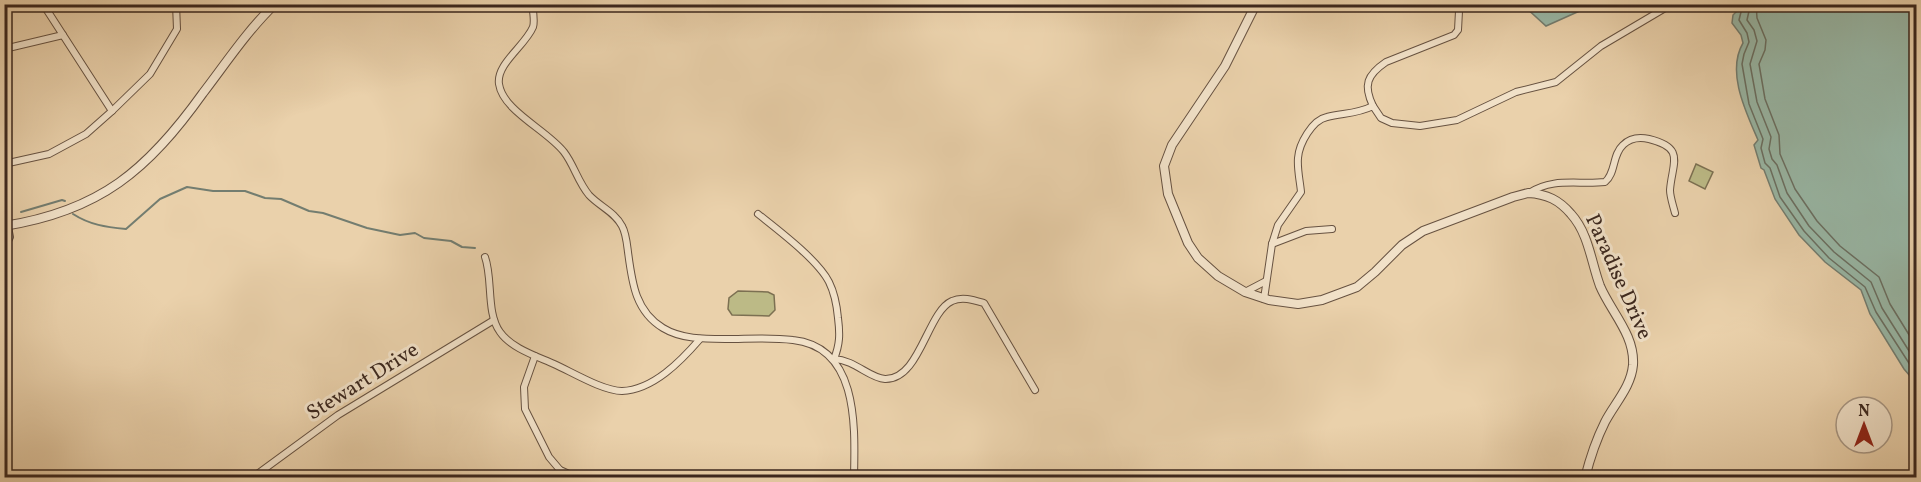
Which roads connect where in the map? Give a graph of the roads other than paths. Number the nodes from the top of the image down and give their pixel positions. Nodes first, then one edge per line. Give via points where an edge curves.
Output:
1 (43, 4) edge
2 (176, 4) edge
3 (275, 4) edge
4 (532, 4) edge
5 (1256, 4) edge
6 (1672, 4) edge
7 (1459, 11) dead end
8 (63, 35) junction
9 (4, 49) edge
10 (1373, 106) junction
11 (112, 111) junction
12 (4, 164) edge
13 (1528, 193) junction
14 (4, 207) edge
15 (1675, 213) dead end
16 (758, 214) dead end
17 (7, 226) edge
18 (1332, 229) dead end
19 (1272, 244) junction
20 (4, 249) edge
21 (485, 256) dead end
22 (1266, 281) junction
23 (1245, 292) junction
24 (1264, 299) junction
25 (494, 320) junction
26 (700, 339) junction
27 (535, 356) junction
28 (834, 359) junction
29 (1035, 390) dead end
30 (560, 470) junction
31 (252, 477) edge
32 (554, 477) edge
33 (578, 477) edge
34 (854, 477) edge
35 (1585, 477) edge

1 - 8 street
2 - 11 street via 177,29 150,74
3 - 17 street via 241,41 168,139 131,174 82,205
4 - 26 street via 534,25 500,71 503,94 510,106 565,153 589,195 622,226 634,291 646,313 662,328
5 - 23 street via 1226,66 1172,145 1164,166 1168,194 1194,254
6 - 10 street via 1601,46 1556,82 1516,92 1457,120 1420,126 1392,123 1381,118
7 - 10 street via 1454,35 1376,68 1366,88
8 - 9 street
8 - 11 street
10 - 19 street via 1316,121 1298,157 1301,192 1278,225
11 - 12 street via 86,134 49,154
13 - 15 street via 1558,182 1605,182 1621,146 1633,139 1647,139 1666,146 1674,154 1670,190
13 - 24 street via 1423,231 1348,291 1302,303
13 - 35 street, Paradise Drive via 1556,200 1577,222 1601,288 1626,334 1632,354 1629,382 1598,438
14 - 17 street
16 - 28 street via 829,281 840,330 840,345
17 - 20 street via 9,241
18 - 19 street via 1306,231
19 - 22 street
21 - 25 street
22 - 23 street
22 - 24 street
23 - 24 street
25 - 27 street via 507,340
25 - 31 street, Stewart Drive via 338,415
26 - 27 street via 682,360 648,383 622,391
26 - 28 street via 795,340 825,351
27 - 30 street via 526,379 524,402 542,446
28 - 29 street via 844,359 885,379 900,374 914,360 940,312 952,301 968,298 984,303
28 - 34 street via 852,406
30 - 32 street
30 - 33 street

